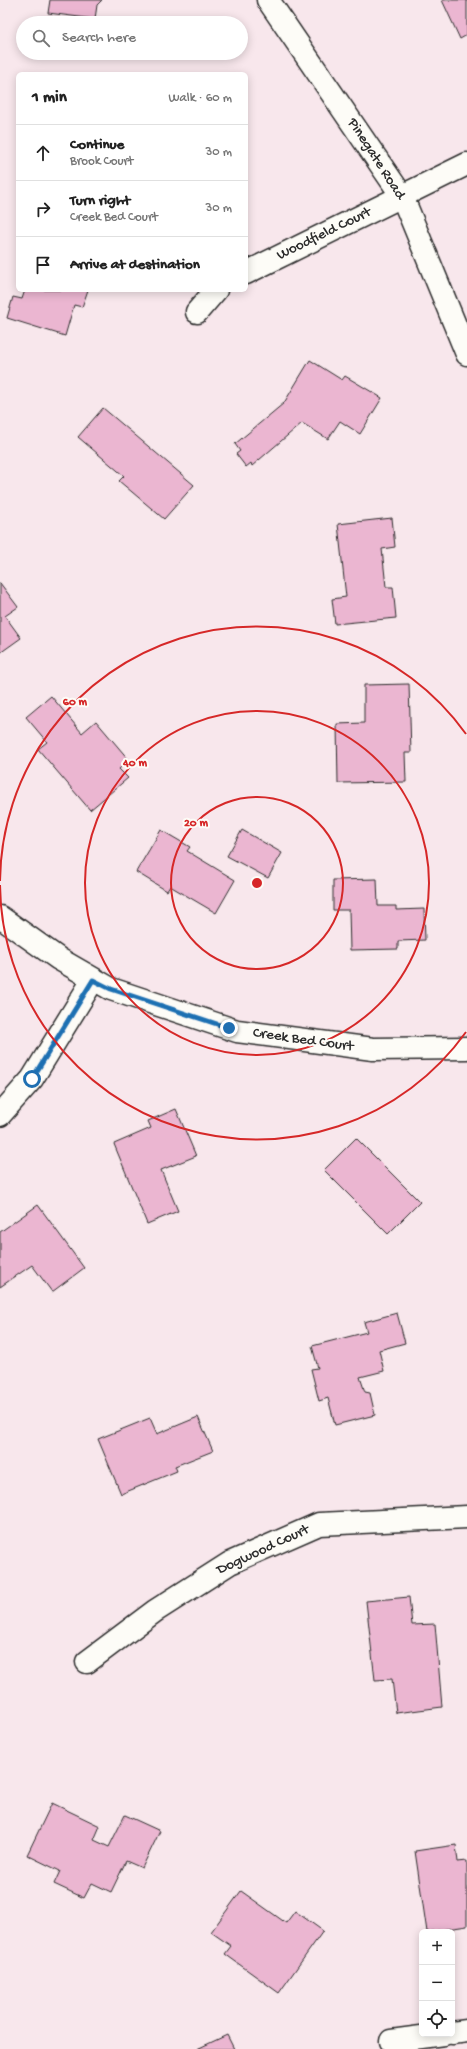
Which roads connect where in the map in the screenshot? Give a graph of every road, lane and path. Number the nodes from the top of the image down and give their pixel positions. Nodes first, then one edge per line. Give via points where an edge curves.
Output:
1 (268, 0) edge
2 (467, 164) edge
3 (402, 196) junction
4 (248, 272) edge
5 (214, 292) edge
6 (197, 312) dead end
7 (467, 354) edge
8 (0, 917) edge
9 (93, 980) junction
10 (467, 1048) edge
11 (0, 1115) edge
12 (467, 1517) edge
13 (87, 1662) dead end
14 (467, 2031) edge
15 (455, 2033) edge
16 (421, 2037) edge
17 (391, 2041) dead end

1 - 3 street, Pinegate Road
2 - 3 street, Woodfield Court
3 - 4 street, Woodfield Court
3 - 7 street, Pinegate Road
5 - 6 street
8 - 9 street, Creek Bed Court
9 - 10 street, Creek Bed Court via 111,989 237,1031 372,1049
9 - 11 street via 32,1079
12 - 13 street, Dogwood Court via 319,1524 230,1563 155,1611
14 - 15 street
16 - 17 street

